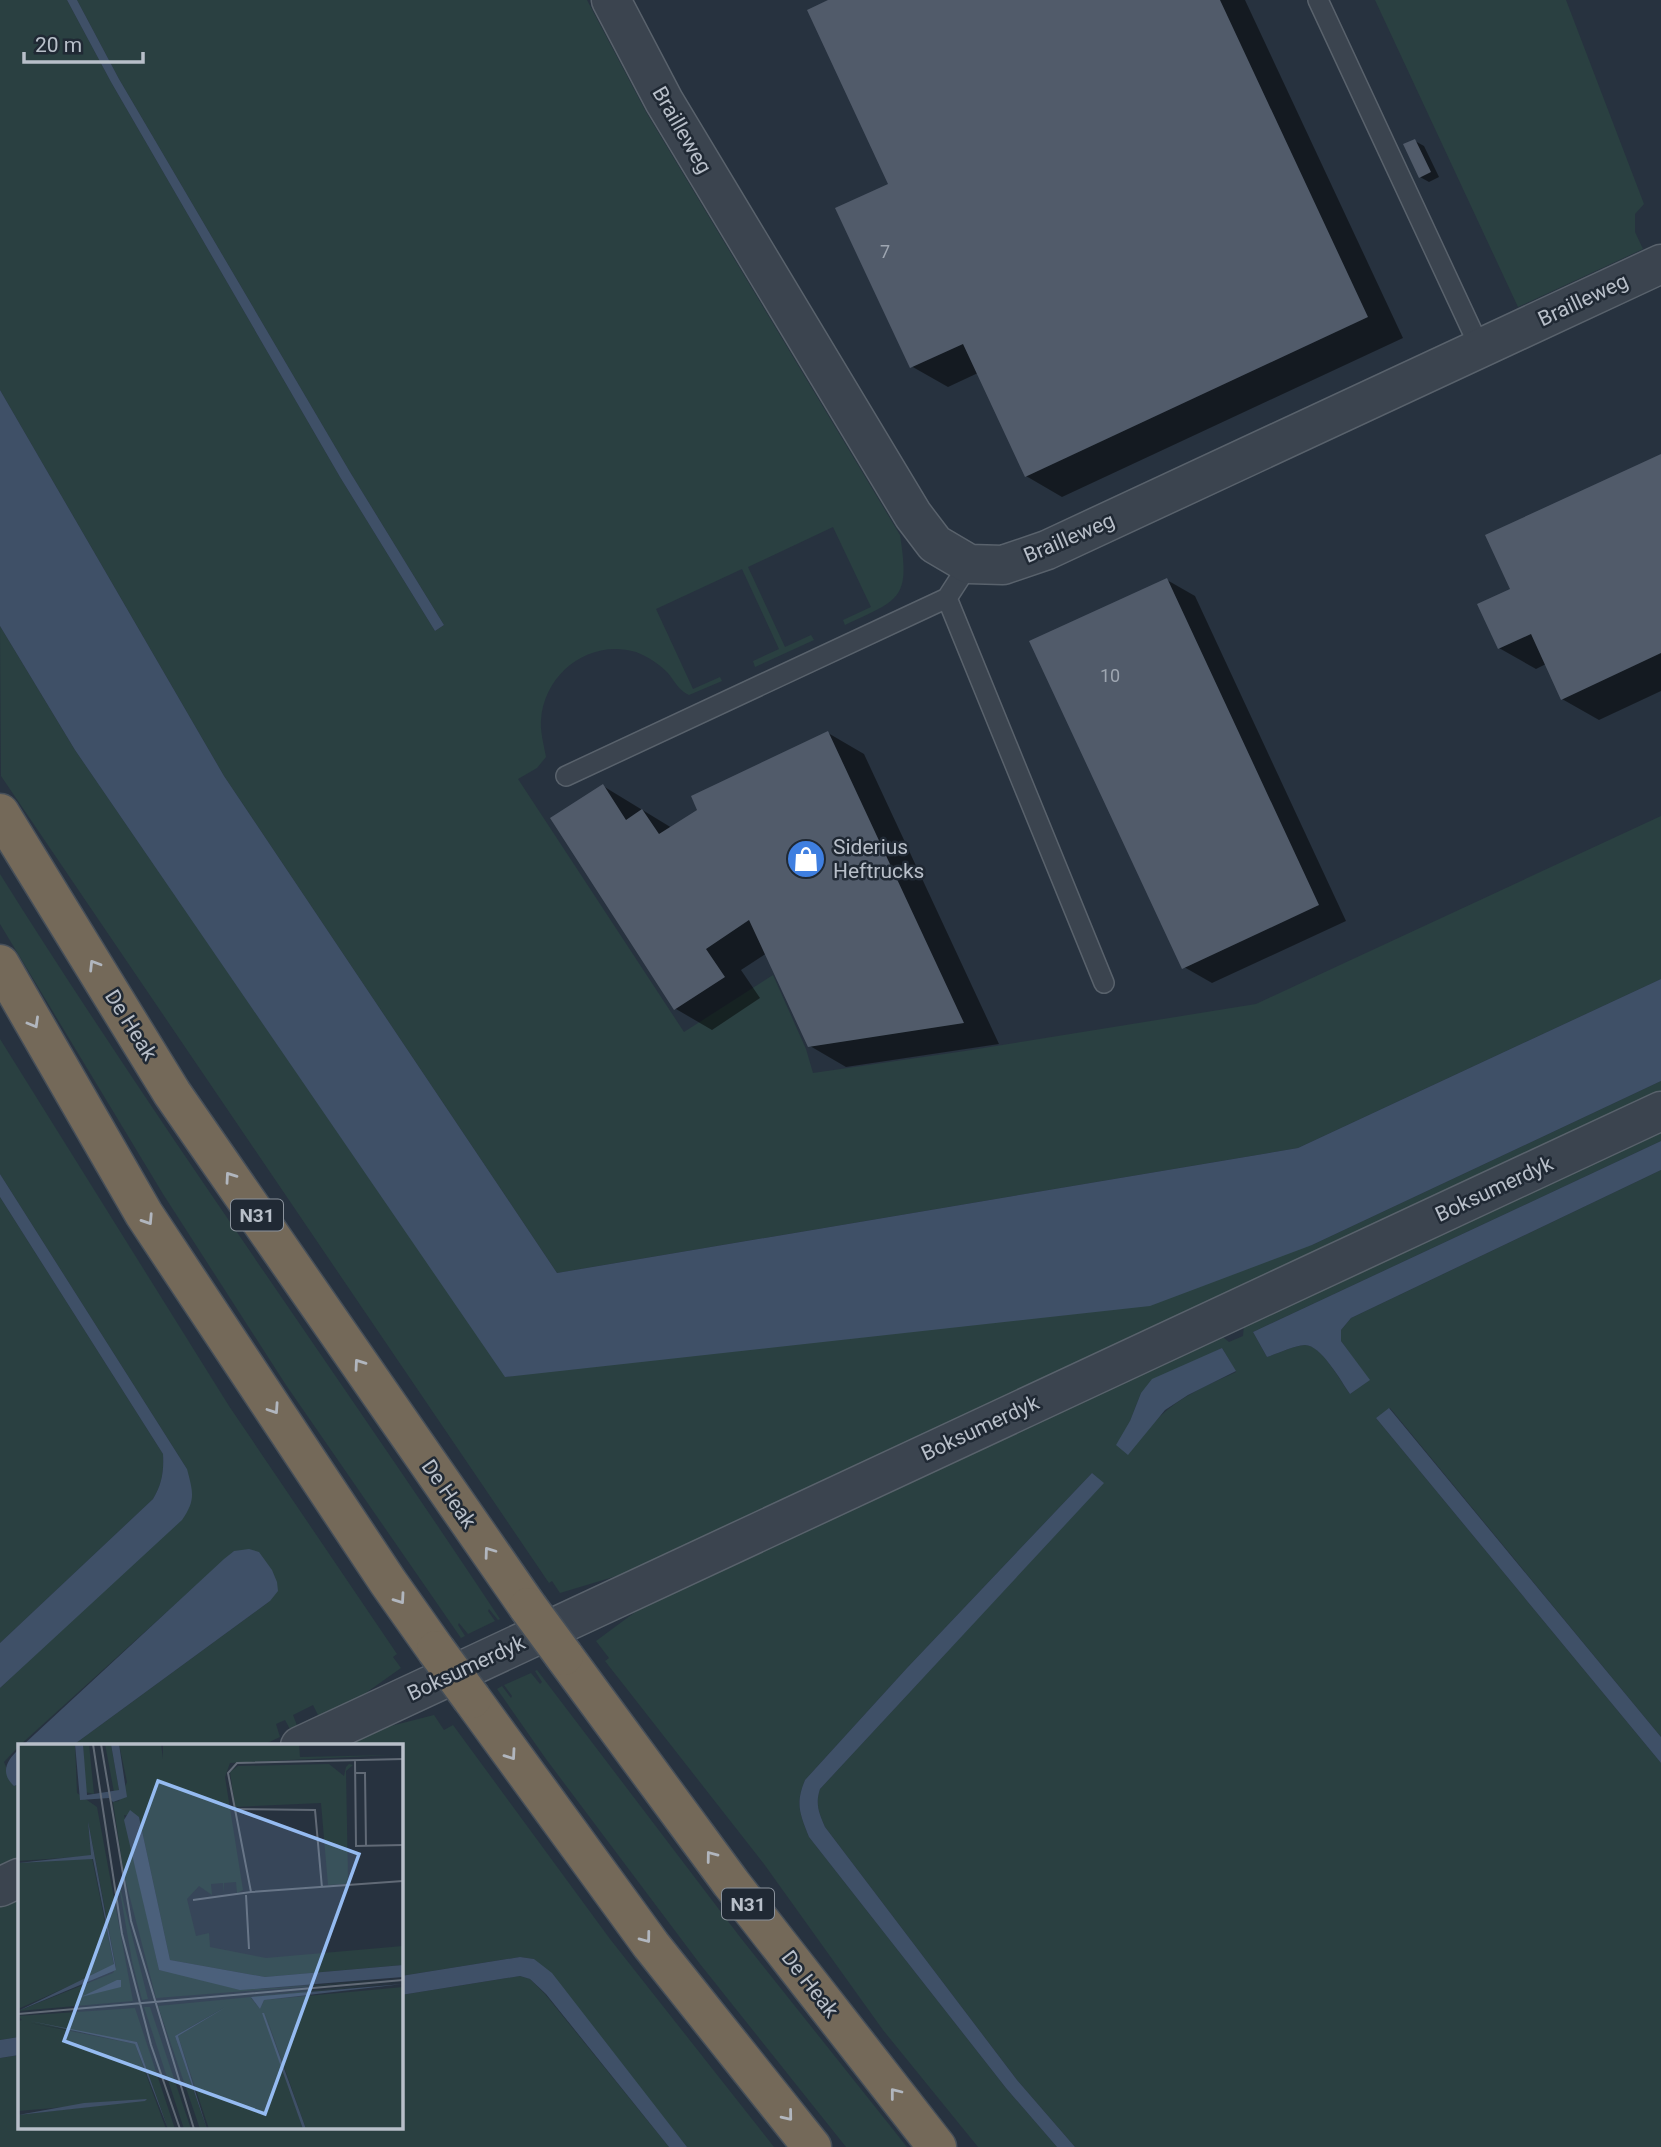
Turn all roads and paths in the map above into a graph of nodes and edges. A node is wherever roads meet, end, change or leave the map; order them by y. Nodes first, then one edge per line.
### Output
1 (1318, 0) edge
2 (617, 2) edge
3 (1661, 264) edge
4 (1480, 348) junction
5 (969, 564) junction
6 (947, 598) junction
7 (566, 776) dead end
8 (0, 813) edge
9 (0, 964) edge
10 (1104, 983) dead end
11 (1661, 1111) edge
12 (304, 1744) edge
13 (18, 1878) edge
14 (0, 1887) edge
15 (812, 2147) edge
16 (937, 2147) edge

1 - 4 lane
2 - 5 street, Brailleweg
3 - 4 street, Brailleweg
4 - 5 street, Brailleweg
5 - 6 lane
6 - 7 lane
6 - 10 lane
16 -> 8 highway, De Heak / N31, bridge
9 -> 15 highway, bridge
11 - 12 street, Boksumerdyk
13 - 14 street

